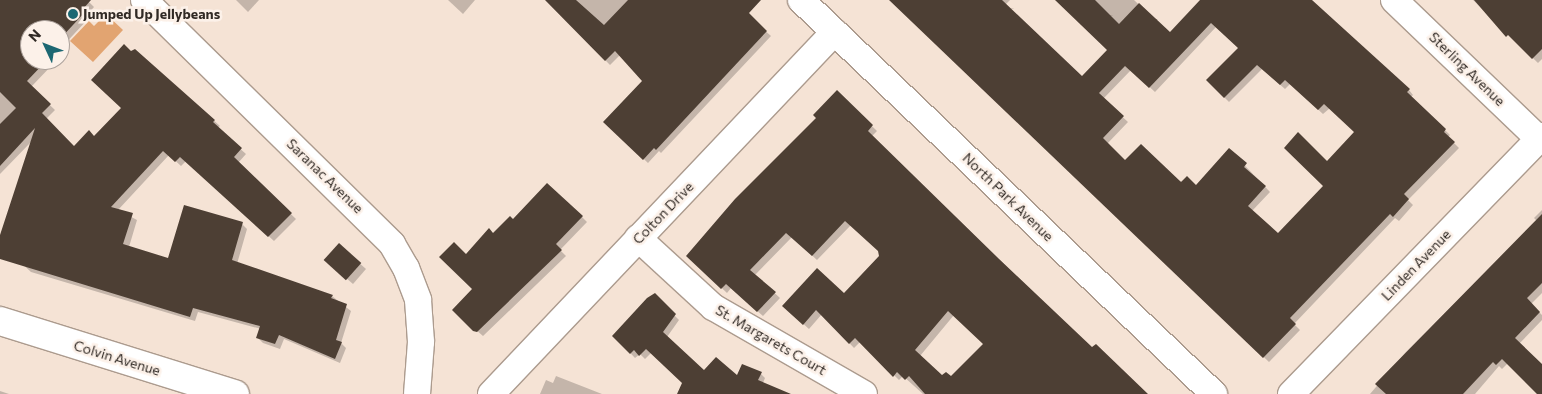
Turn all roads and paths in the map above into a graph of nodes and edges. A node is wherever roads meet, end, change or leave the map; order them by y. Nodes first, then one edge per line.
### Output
1 (144, 0) edge
2 (801, 0) edge
3 (1394, 0) edge
4 (835, 32) junction
5 (1541, 137) edge
6 (638, 238) junction
7 (0, 321) edge
8 (235, 394) edge
9 (417, 394) edge
10 (491, 394) edge
11 (864, 394) edge
12 (1214, 394) edge
13 (1291, 394) edge

1 - 9 street, Saranac Avenue
2 - 4 street, North Park Avenue
3 - 5 street, Sterling Avenue
4 - 6 street, Colton Drive
4 - 12 street, North Park Avenue
5 - 13 street, Linden Avenue
6 - 10 street, Colton Drive
6 - 11 street, St. Margarets Court
7 - 8 street, Colvin Avenue

